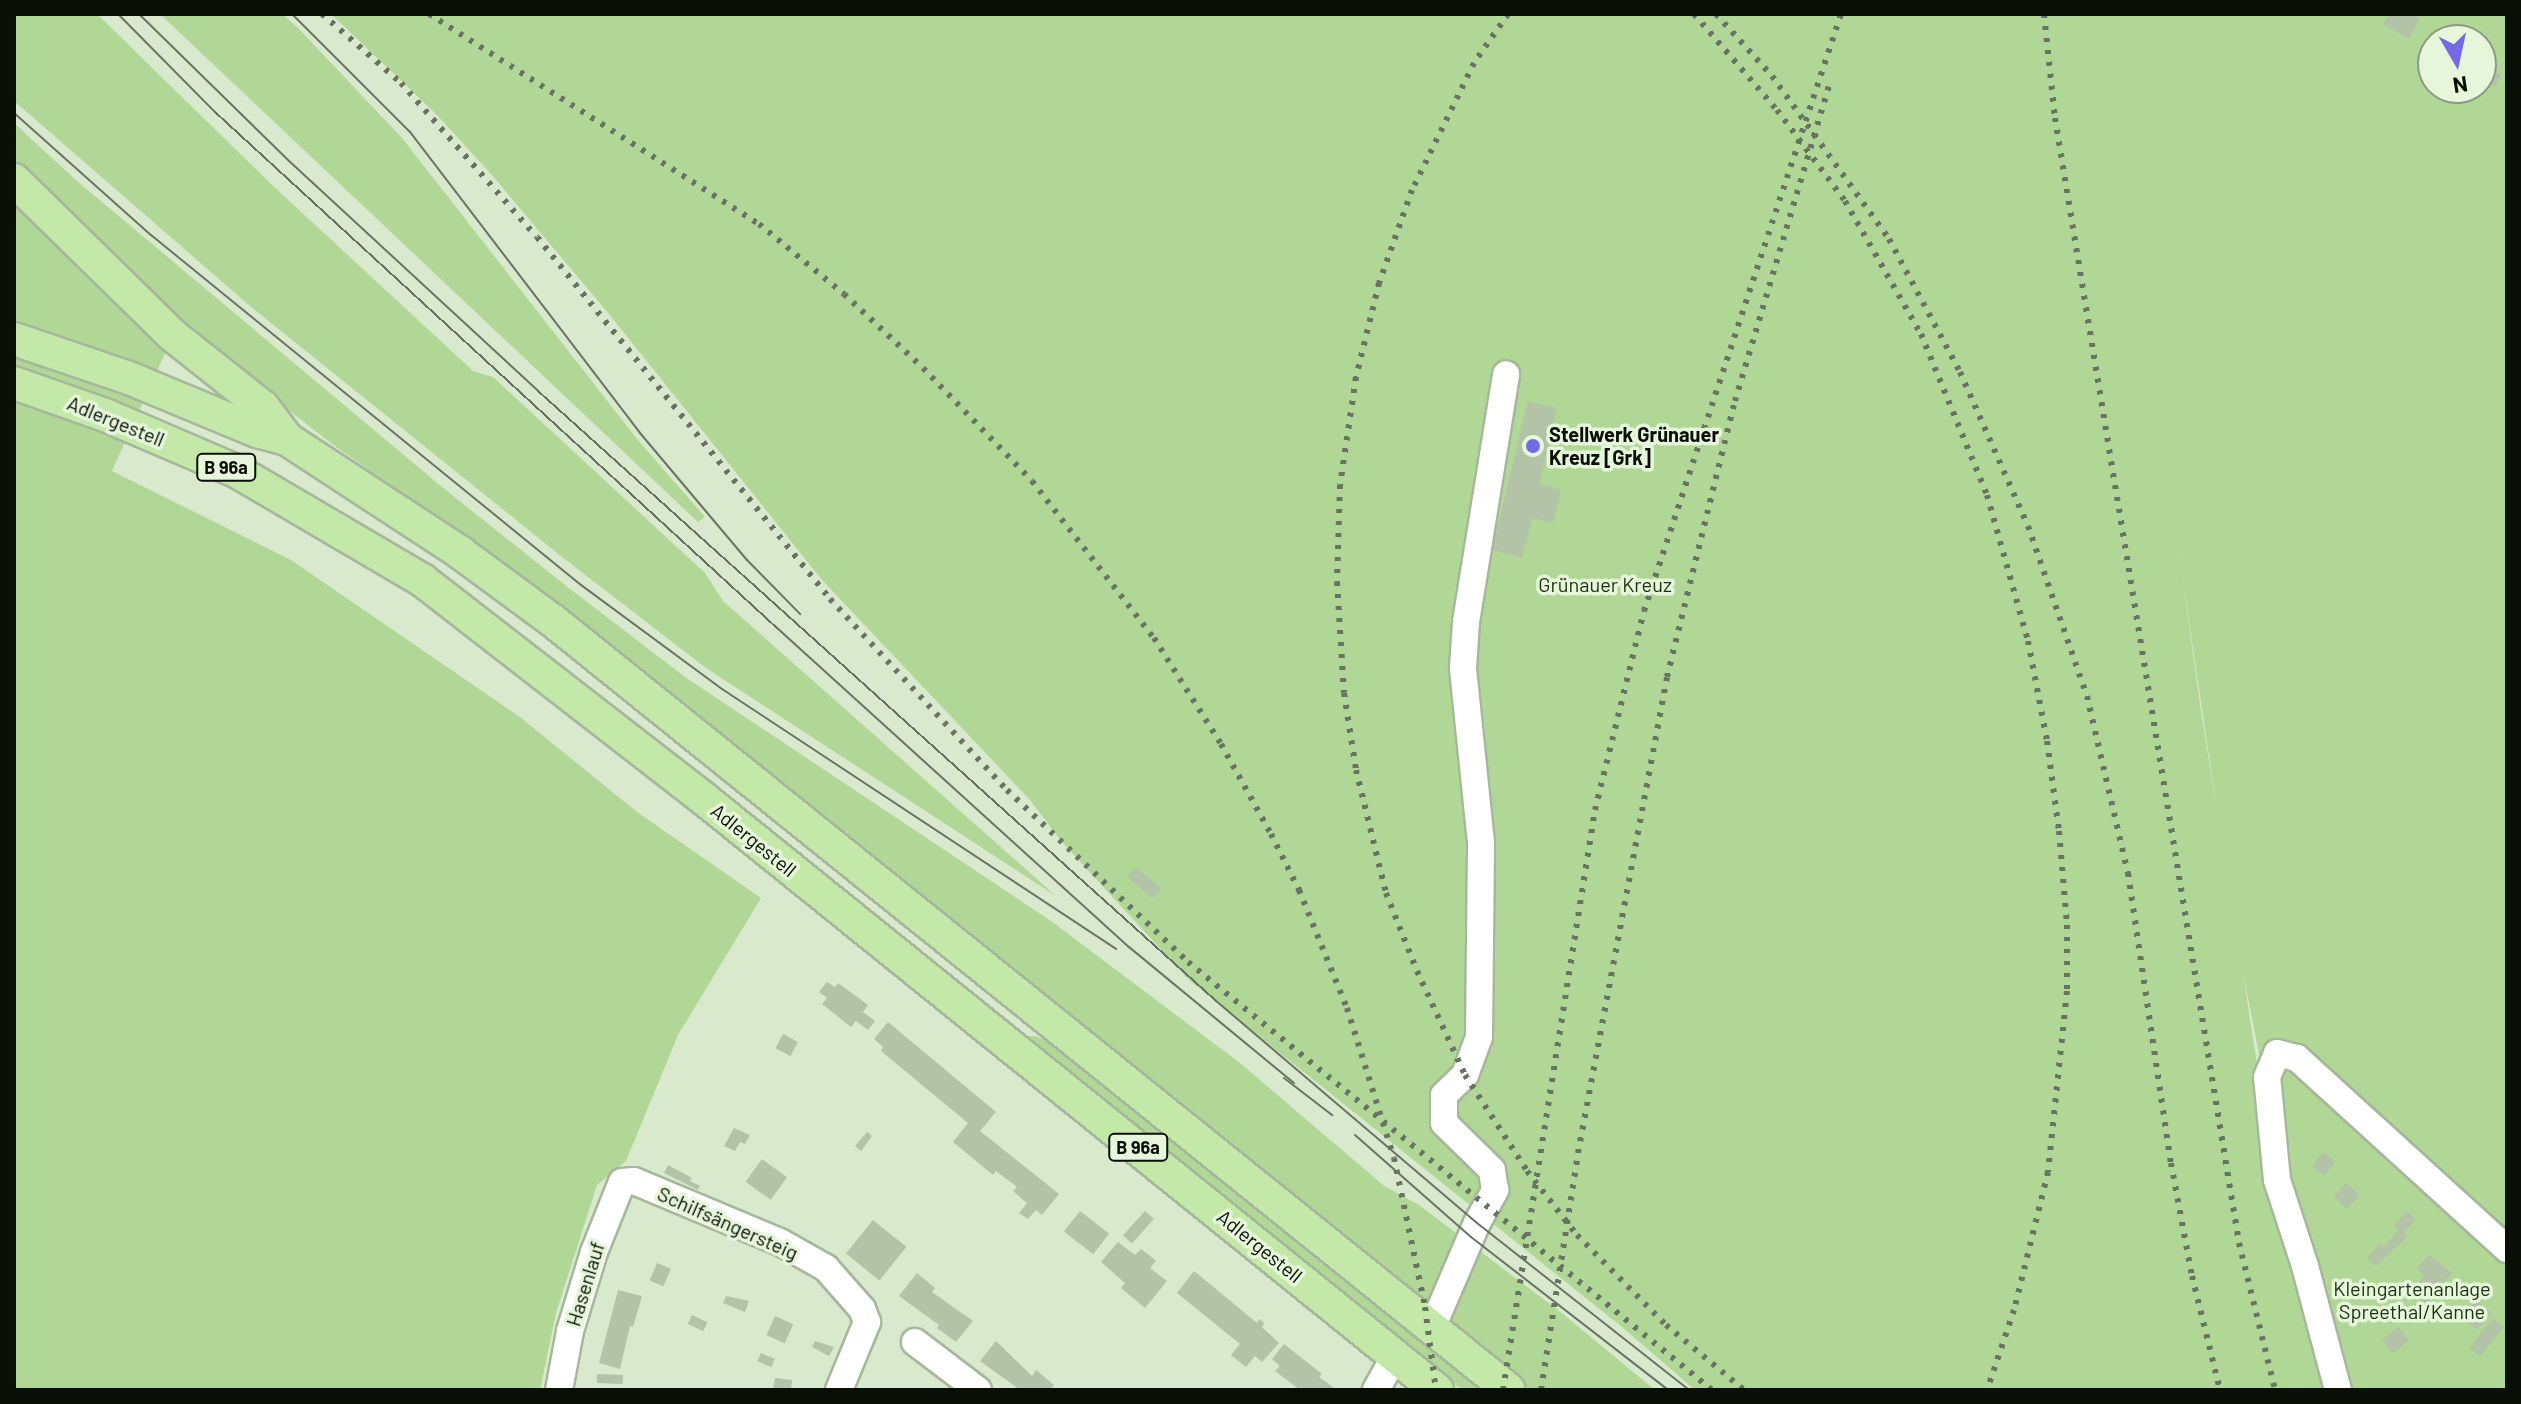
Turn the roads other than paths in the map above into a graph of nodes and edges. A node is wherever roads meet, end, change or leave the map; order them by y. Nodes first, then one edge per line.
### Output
1 (14, 180) edge
2 (14, 339) edge
3 (1506, 374) dead end
4 (14, 383) edge
5 (287, 439) junction
6 (906, 907) junction
7 (879, 940) junction
8 (622, 1182) joint
9 (2507, 1249) edge
10 (1432, 1328) junction
11 (915, 1342) dead end
12 (1395, 1356) junction
13 (559, 1390) edge
14 (839, 1390) edge
15 (978, 1390) edge
16 (1376, 1390) edge
17 (1437, 1390) edge
18 (1509, 1390) edge
19 (2338, 1390) edge

1 - 5 main road
2 - 5 main road, B 96a
3 - 10 street
4 - 7 main road, Adlergestell / B 96a
5 - 6 main road, B 96a
6 - 7 main road
6 - 10 main road, B 96a
7 - 12 main road, Adlergestell / B 96a
8 - 13 street, Hasenlauf
8 - 14 street, Schilfsängersteig
9 - 19 street
10 - 18 main road, B 96a
11 - 15 street
12 - 16 street
12 - 17 main road, Adlergestell / B 96a

